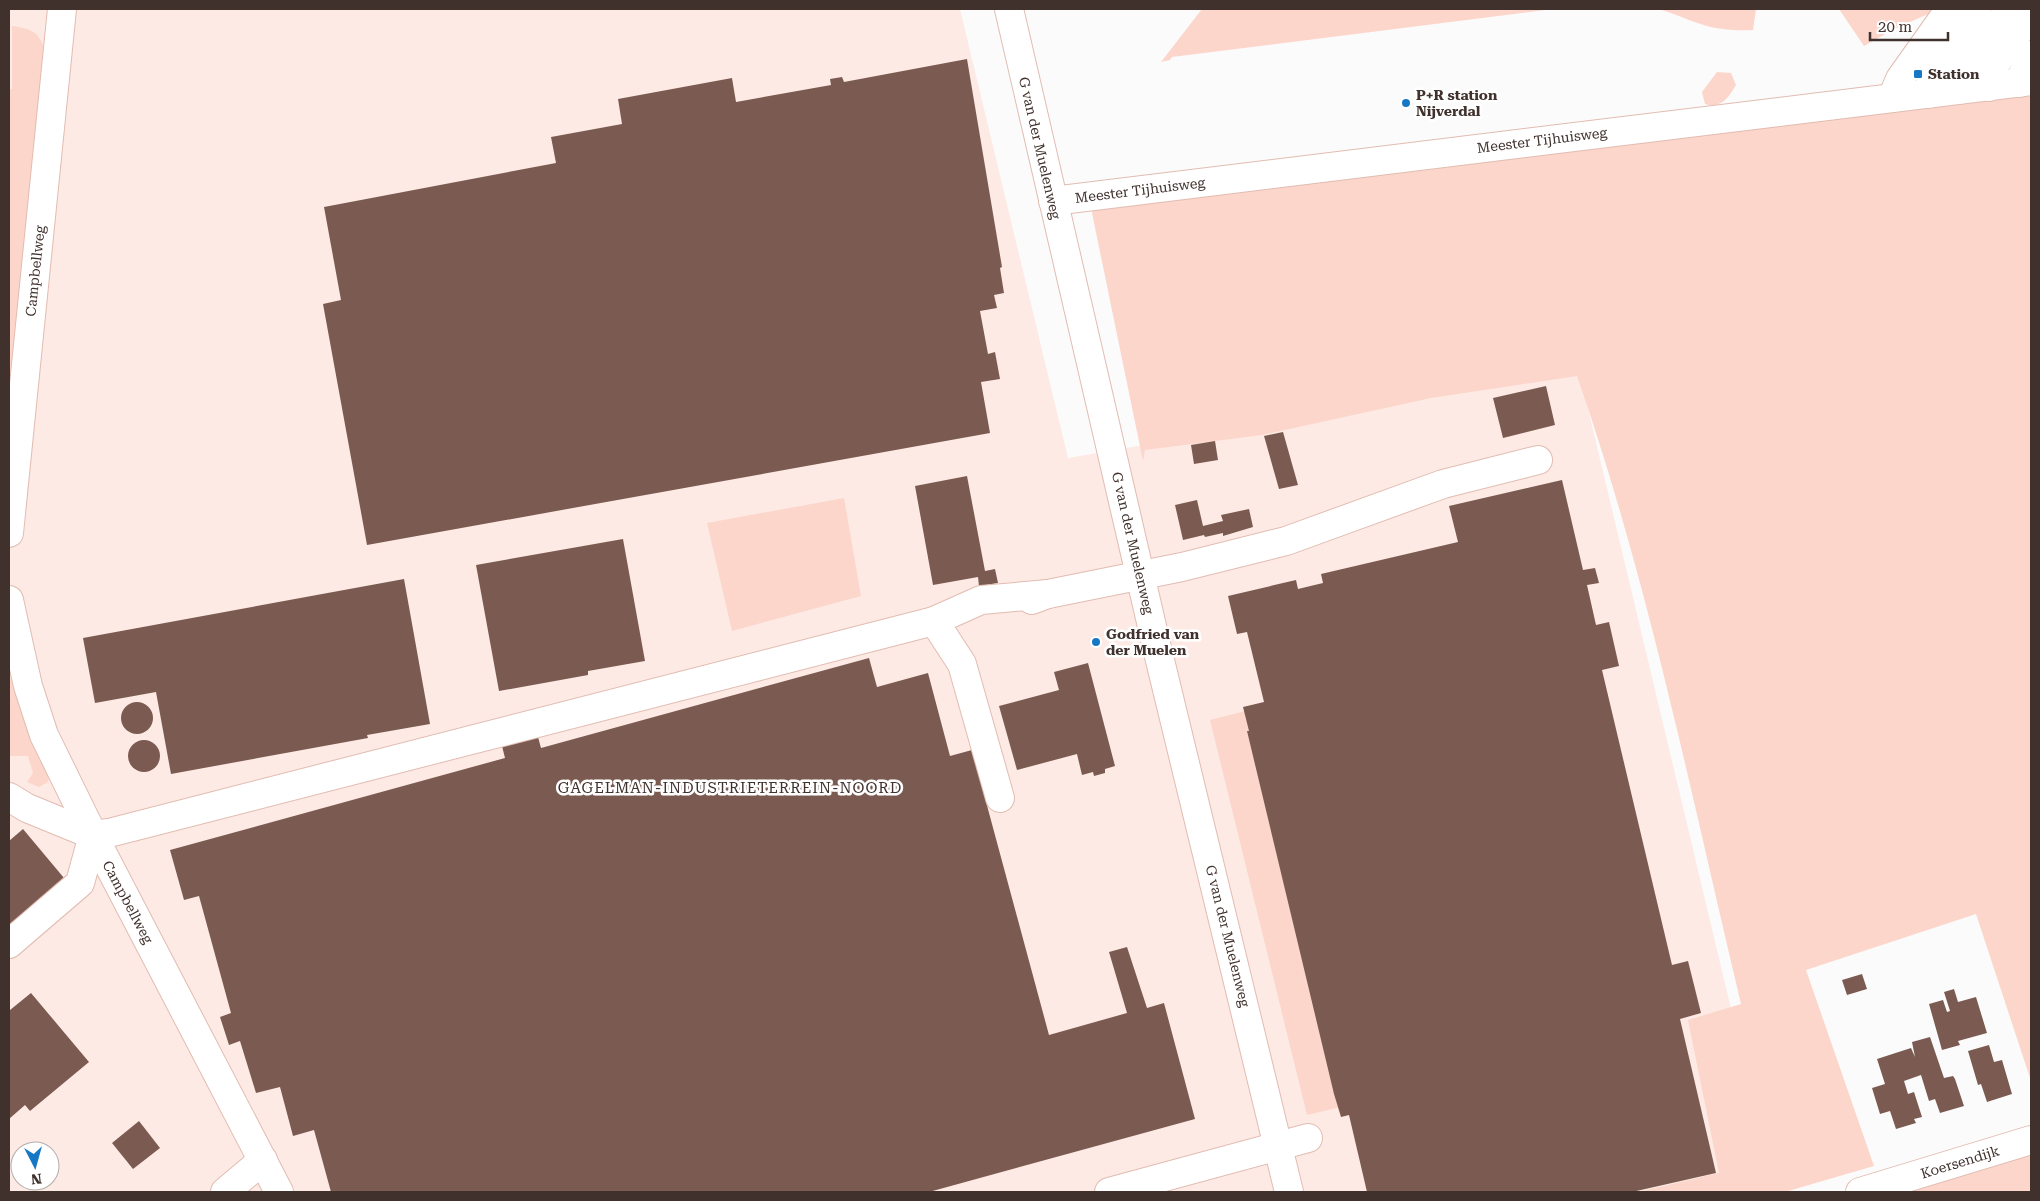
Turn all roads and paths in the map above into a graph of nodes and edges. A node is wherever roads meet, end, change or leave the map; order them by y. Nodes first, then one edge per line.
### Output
1 (62, 9) edge
2 (1009, 9) edge
3 (1968, 9) edge
4 (1977, 9) edge
5 (2010, 9) edge
6 (2031, 14) edge
7 (2031, 55) edge
8 (2025, 82) edge
9 (1989, 87) junction
10 (1958, 90) junction
11 (1928, 94) junction
12 (1892, 98) junction
13 (1052, 201) junction
14 (1538, 460) dead end
15 (9, 533) edge
16 (1141, 575) junction
17 (9, 600) edge
18 (934, 621) junction
19 (9, 797) edge
20 (1000, 798) dead end
21 (93, 835) junction
22 (9, 944) edge
23 (1308, 1138) dead end
24 (2031, 1140) edge
25 (1278, 1146) junction
26 (263, 1160) junction
27 (225, 1192) edge
28 (280, 1192) edge
29 (1109, 1192) edge
30 (1289, 1192) edge
31 (1860, 1192) edge

1 - 15 street, Campbellweg
2 - 13 street, G van der Muelenweg
3 - 12 street
4 - 11 street
5 - 10 street
6 - 9 street
7 - 8 street
8 - 9 street, Meester Tijhuisweg
9 - 10 street, Meester Tijhuisweg
10 - 11 street, Meester Tijhuisweg
11 - 12 street, Meester Tijhuisweg
12 - 13 street, Meester Tijhuisweg
13 - 16 street, G van der Muelenweg
14 - 16 street
16 - 18 street
16 - 25 street, G van der Muelenweg
17 - 21 street, Campbellweg
18 - 20 street
18 - 21 street
19 - 21 street
21 - 22 street
21 - 26 street, Campbellweg
23 - 25 street
24 - 31 street, Koersendijk
25 - 29 street
25 - 30 street, G van der Muelenweg
26 - 27 street
26 - 28 street, Campbellweg

